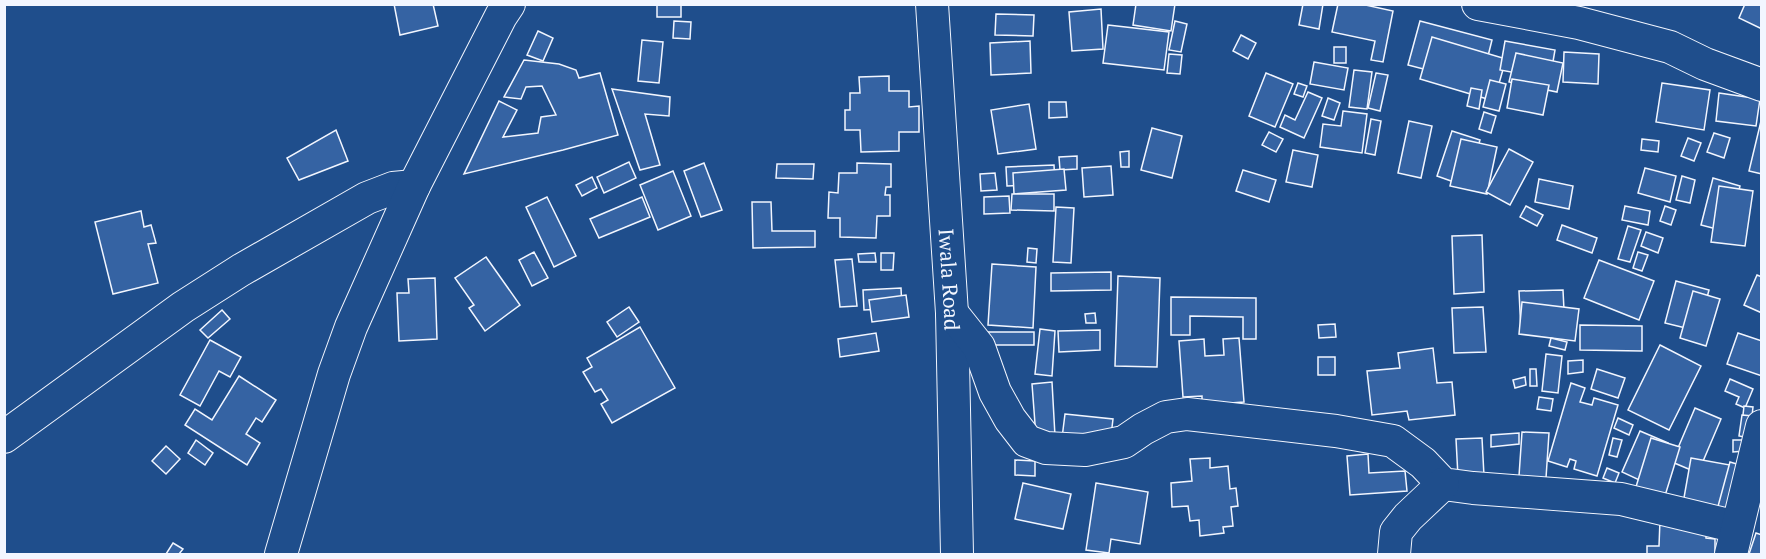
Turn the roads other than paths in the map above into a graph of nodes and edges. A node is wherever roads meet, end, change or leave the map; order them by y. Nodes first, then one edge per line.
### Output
1 (509, 4) edge
2 (932, 4) edge
3 (1478, 4) edge
4 (1577, 14) edge
5 (1761, 85) edge
6 (414, 186) junction
7 (952, 313) junction
8 (1761, 426) edge
9 (4, 437) edge
10 (1443, 484) junction
11 (1734, 541) edge
12 (281, 555) edge
13 (957, 555) edge
14 (1394, 555) edge

1 - 6 street
2 - 7 street, Iwala Road
3 - 4 street
4 - 5 street
6 - 9 street
6 - 12 street
7 - 10 street
7 - 13 street, Iwala Road
8 - 11 street
10 - 11 street
10 - 14 street

